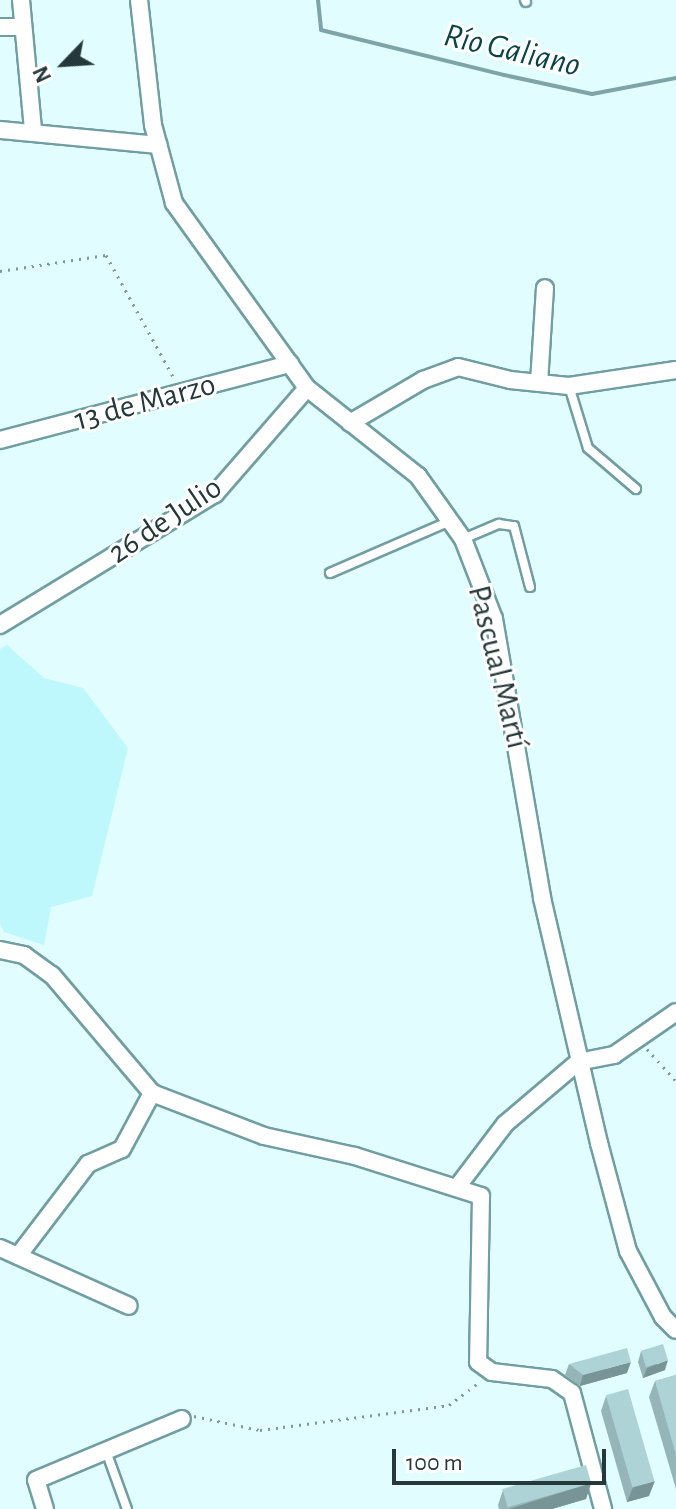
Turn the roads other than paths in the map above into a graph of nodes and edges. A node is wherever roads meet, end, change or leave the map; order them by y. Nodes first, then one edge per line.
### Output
1 (21, 0) edge
2 (139, 0) edge
3 (0, 27) edge
4 (23, 27) junction
5 (0, 130) edge
6 (33, 130) junction
7 (158, 145) junction
8 (545, 288) dead end
9 (290, 364) junction
10 (676, 370) edge
11 (539, 383) junction
12 (569, 386) junction
13 (307, 388) junction
14 (350, 423) junction
15 (0, 440) edge
16 (636, 489) dead end
17 (448, 522) junction
18 (463, 539) junction
19 (330, 573) dead end
20 (530, 587) dead end
21 (0, 625) edge
22 (0, 950) edge
23 (676, 1012) edge
24 (578, 1062) junction
25 (152, 1093) junction
26 (458, 1186) junction
27 (0, 1248) edge
28 (18, 1256) junction
29 (129, 1306) dead end
30 (676, 1330) edge
31 (182, 1419) road end
32 (106, 1451) junction
33 (45, 1509) edge
34 (127, 1509) edge
35 (603, 1509) edge

1 - 4 street
2 - 7 street, Pascual Martí
3 - 4 street
4 - 6 street
5 - 6 street
6 - 7 street
7 - 9 street, Pascual Martí
8 - 11 street
9 - 13 street, Pascual Martí
9 - 15 street, 13 de Marzo
10 - 12 street
11 - 12 street
11 - 14 street
12 - 16 lane
13 - 14 street, Pascual Martí
13 - 21 street, 26 de Julio
14 - 17 street, Pascual Martí
17 - 18 street, Pascual Martí
17 - 19 lane
18 - 20 lane
18 - 24 street, Pascual Martí
22 - 25 street
23 - 24 street
24 - 26 street
24 - 30 street, Pascual Martí
25 - 26 street
25 - 28 street
26 - 35 street
27 - 28 street
28 - 29 street
31 - 32 street
32 - 33 street
32 - 34 lane

